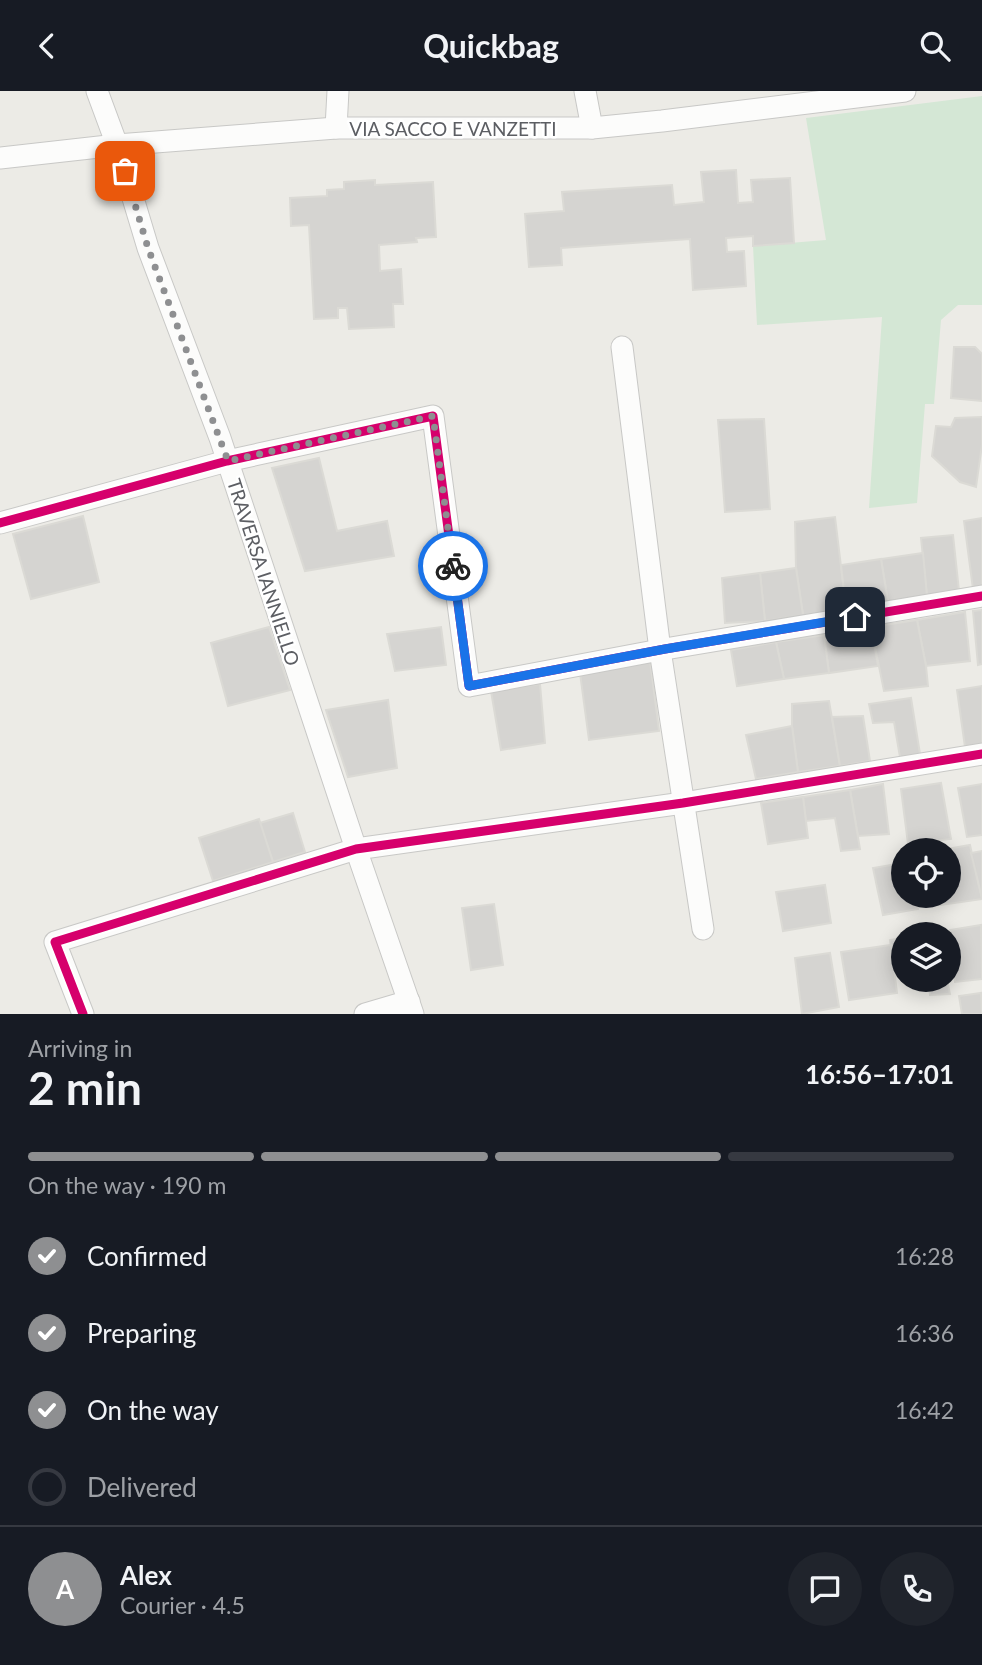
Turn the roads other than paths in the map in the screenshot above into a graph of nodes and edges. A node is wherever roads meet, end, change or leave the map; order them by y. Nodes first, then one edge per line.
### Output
1 (97, 91) edge
2 (338, 91) edge
3 (585, 91) edge
4 (905, 91) edge
5 (849, 94) edge
6 (336, 128) junction
7 (592, 128) junction
8 (117, 145) junction
9 (0, 158) edge
10 (622, 347) dead end
11 (228, 461) junction
12 (0, 523) edge
13 (982, 596) edge
14 (660, 650) junction
15 (982, 754) edge
16 (683, 803) junction
17 (356, 849) junction
18 (703, 929) dead end
19 (411, 1007) edge
20 (83, 1014) edge
21 (365, 1014) edge

1 - 8 street, TRAVERSA IANNIELLO
2 - 6 street
3 - 7 street
4 - 5 street, VIA SACCO E VANZETTI
5 - 7 street, VIA SACCO E VANZETTI
6 - 7 street, VIA SACCO E VANZETTI
6 - 8 street, VIA SACCO E VANZETTI
8 - 9 street, VIA SACCO E VANZETTI
8 - 11 street, TRAVERSA IANNIELLO
10 - 14 street
11 - 12 street
11 - 14 street
11 - 17 street, TRAVERSA IANNIELLO
13 - 14 street
14 - 16 street
15 - 16 street
16 - 17 street
16 - 18 street
17 - 19 street, TRAVERSA IANNIELLO
17 - 20 street
19 - 21 street

